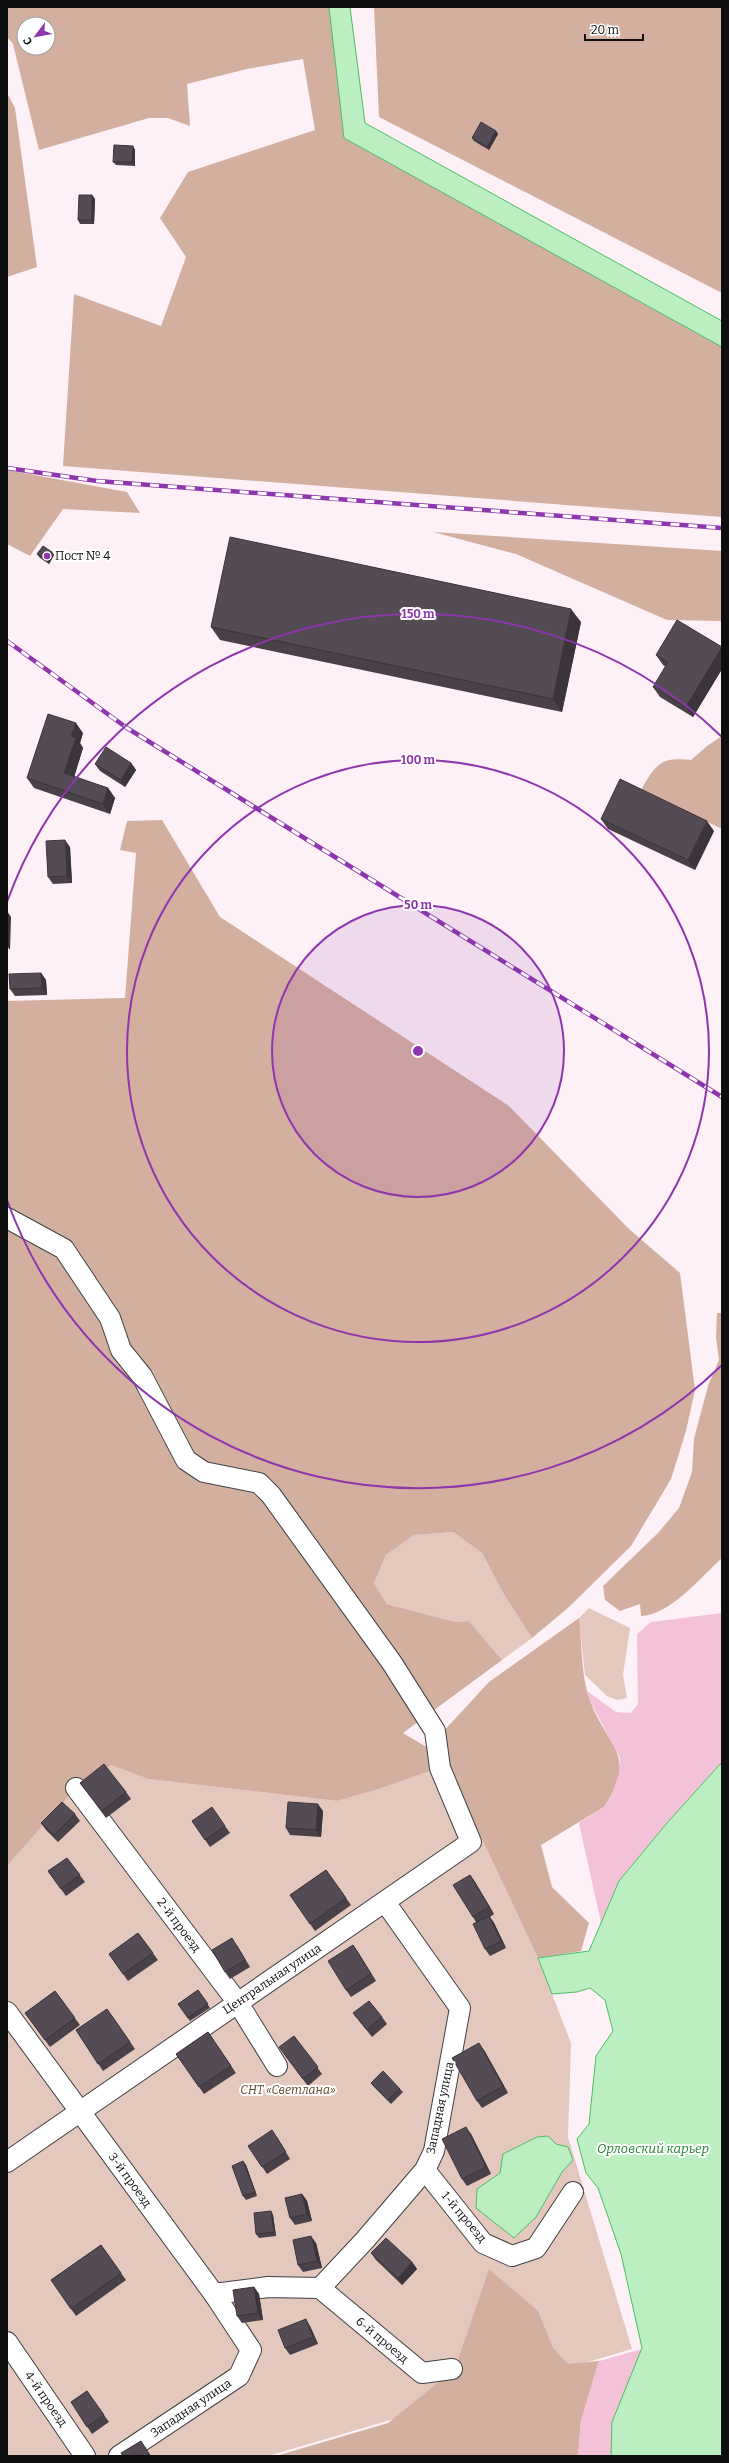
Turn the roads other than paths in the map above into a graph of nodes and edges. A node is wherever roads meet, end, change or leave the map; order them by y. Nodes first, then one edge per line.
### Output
1 (7, 1218) edge
2 (76, 1788) dead end
3 (385, 1902) junction
4 (238, 2003) junction
5 (7, 2012) edge
6 (277, 2066) dead end
7 (79, 2110) junction
8 (7, 2162) edge
9 (425, 2170) junction
10 (573, 2192) dead end
11 (320, 2288) junction
12 (214, 2294) junction
13 (7, 2342) edge
14 (251, 2350) joint
15 (452, 2369) dead end
16 (85, 2456) edge
17 (119, 2456) edge

1 - 3 street, Центральная улица
2 - 4 street, 2-й проезд
3 - 4 street, Центральная улица
3 - 9 street, Западная улица
4 - 6 street, 2-й проезд
4 - 7 street, Центральная улица
5 - 7 street, 3-й проезд
7 - 8 street, Центральная улица
7 - 12 street, 3-й проезд
9 - 10 street, 1-й проезд
9 - 11 street, Западная улица
11 - 12 street
11 - 15 street, 6-й проезд
12 - 14 street, 3-й проезд
13 - 16 street, 4-й проезд
14 - 17 street, Западная улица

